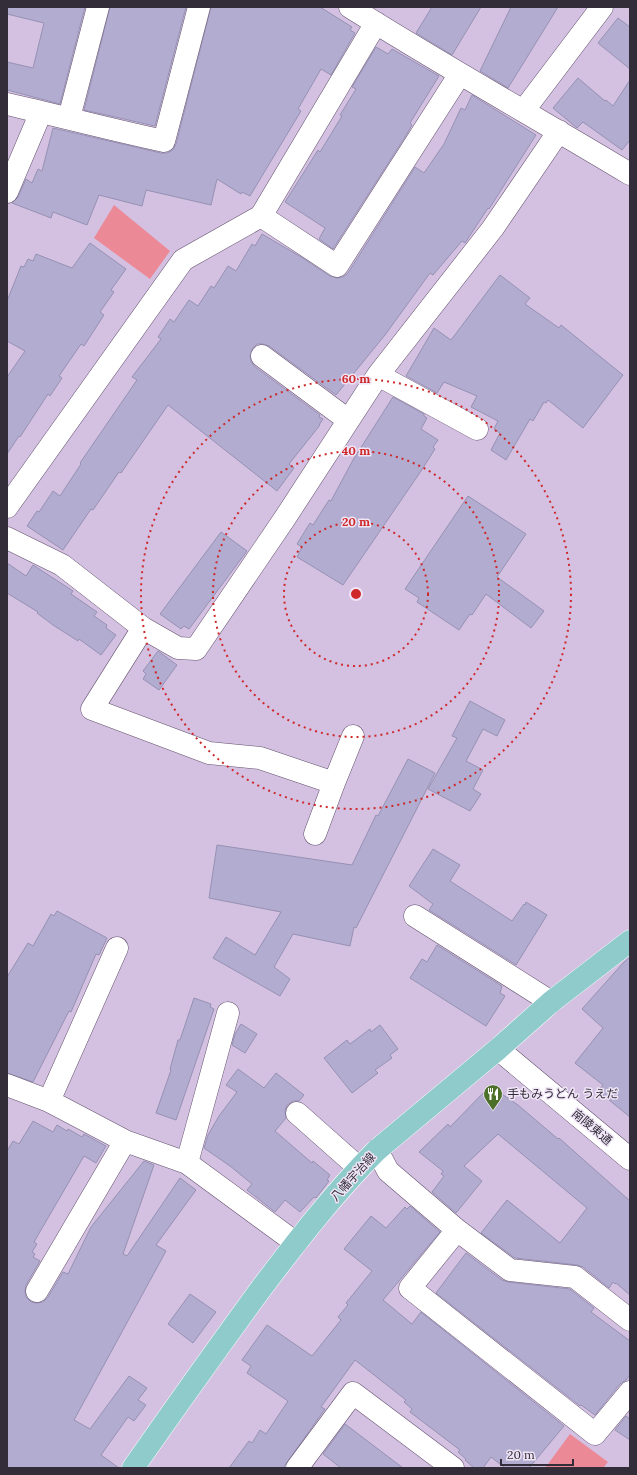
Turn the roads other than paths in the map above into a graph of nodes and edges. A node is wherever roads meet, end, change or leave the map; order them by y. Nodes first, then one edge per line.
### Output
1 (98, 7) edge
2 (199, 7) edge
3 (350, 7) edge
4 (602, 7) edge
5 (376, 23) junction
6 (460, 74) junction
7 (7, 104) edge
8 (524, 110) junction
9 (41, 112) junction
10 (69, 118) junction
11 (559, 131) junction
12 (630, 174) edge
13 (7, 192) edge
14 (261, 216) junction
15 (262, 356) dead end
16 (378, 375) junction
17 (348, 420) junction
18 (477, 429) dead end
19 (7, 507) edge
20 (7, 538) edge
21 (143, 628) junction
22 (353, 736) dead end
23 (334, 783) junction
24 (315, 834) dead end
25 (414, 916) dead end
26 (630, 941) edge
27 (118, 948) dead end
28 (551, 1002) junction
29 (228, 1013) dead end
30 (498, 1049) junction
31 (7, 1085) edge
32 (49, 1101) junction
33 (297, 1113) dead end
34 (125, 1141) junction
35 (377, 1150) junction
36 (630, 1159) edge
37 (187, 1162) junction
38 (359, 1168) junction
39 (457, 1230) junction
40 (296, 1242) junction
41 (37, 1291) dead end
42 (630, 1320) edge
43 (630, 1392) edge
44 (133, 1468) edge
45 (297, 1468) edge
46 (453, 1468) edge

1 - 10 street
2 - 10 street
3 - 5 street
4 - 8 street
5 - 6 street
5 - 14 street
6 - 8 street
6 - 14 street
7 - 9 street
8 - 11 street
9 - 10 street
9 - 13 street
11 - 12 street
11 - 16 street
14 - 19 street
15 - 17 street
16 - 17 street
16 - 18 street
17 - 21 street
20 - 21 street
21 - 23 street
22 - 23 street
23 - 24 street
25 - 28 street
26 - 28 main road, 八幡宇治線
27 - 32 street
28 - 30 main road, 八幡宇治線
29 - 37 street
30 - 35 main road, 八幡宇治線
30 - 36 street, 南陵東通
31 - 32 street
32 - 34 street
33 - 38 street
34 - 37 street
34 - 41 street
35 - 38 main road, 八幡宇治線
35 - 39 street
37 - 40 street
38 - 40 main road, 八幡宇治線
39 - 42 street
39 - 43 street
40 - 44 main road, 八幡宇治線
45 - 46 street

